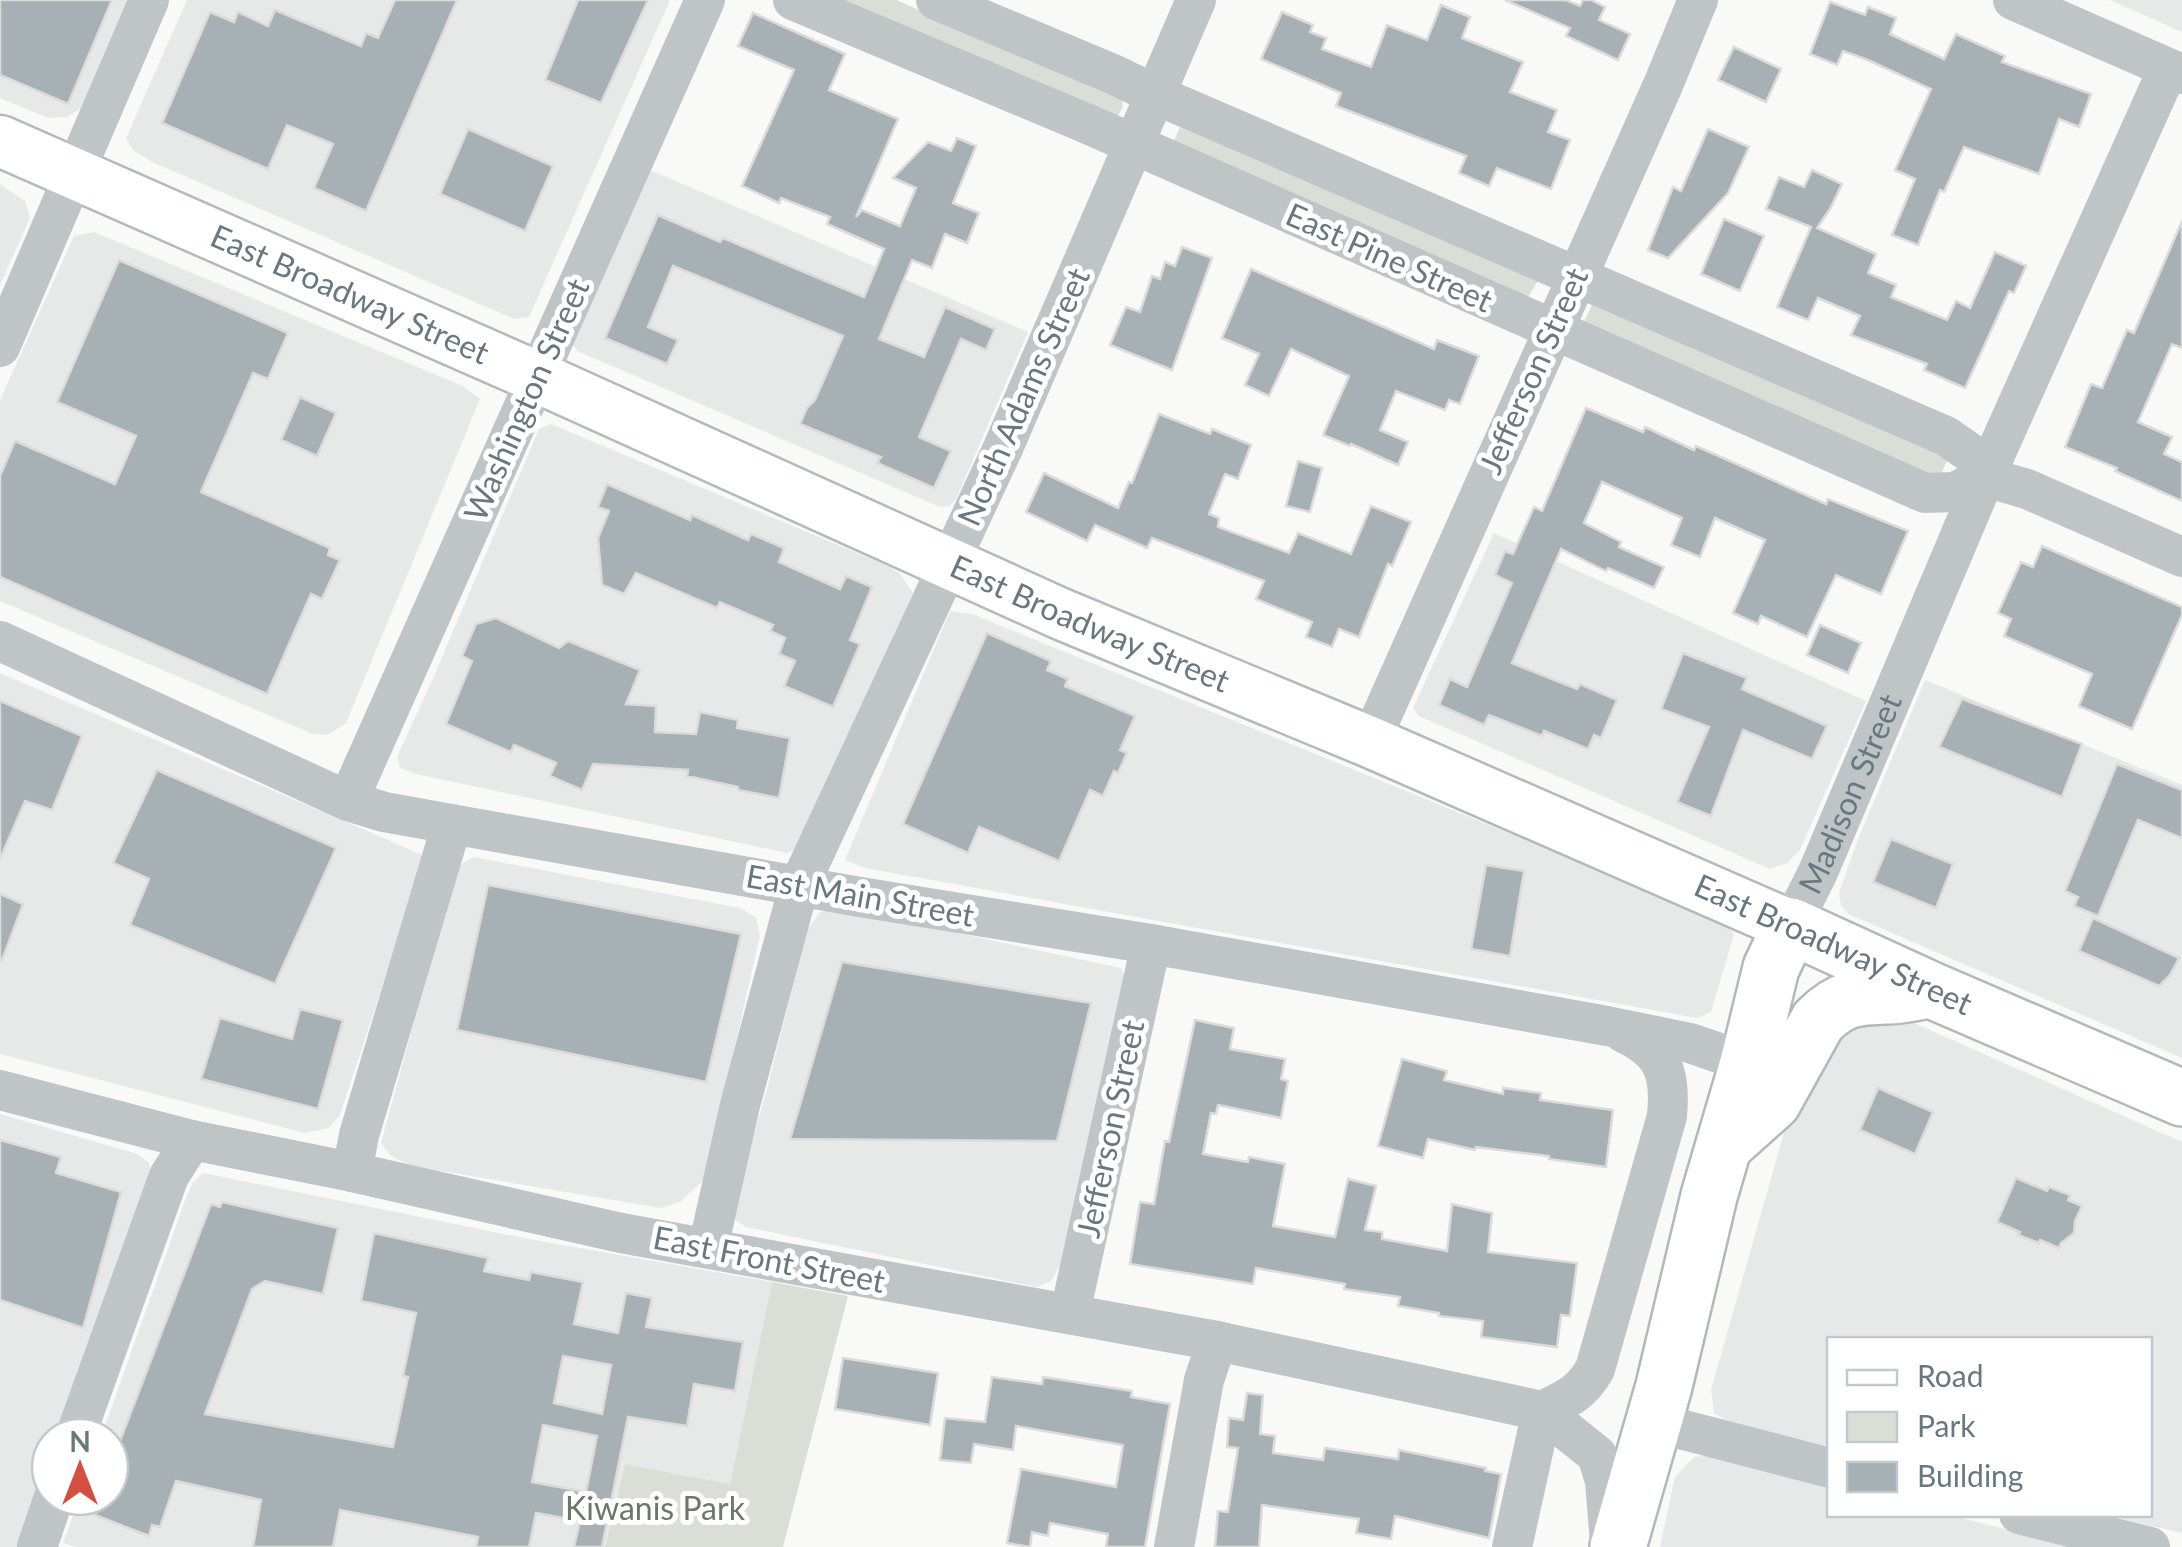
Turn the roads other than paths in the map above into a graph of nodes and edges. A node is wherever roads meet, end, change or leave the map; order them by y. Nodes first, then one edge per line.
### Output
1 (148, 0) edge
2 (705, 0) edge
3 (793, 0) edge
4 (936, 0) edge
5 (1196, 0) edge
6 (1698, 0) edge
7 (2013, 0) edge
8 (2175, 72) edge
9 (1156, 94) junction
10 (0, 141) edge
11 (1134, 146) junction
12 (76, 174) junction
13 (1576, 276) junction
14 (1554, 331) junction
15 (0, 346) edge
16 (537, 376) junction
17 (1986, 477) junction
18 (2182, 557) edge
19 (950, 565) junction
20 (0, 641) edge
21 (1370, 742) junction
22 (348, 800) junction
23 (452, 824) junction
24 (799, 886) junction
25 (1791, 926) junction
26 (1151, 944) junction
27 (1931, 990) junction
28 (1607, 1026) junction
29 (1748, 1063) junction
30 (0, 1090) edge
31 (2182, 1098) edge
32 (192, 1140) junction
33 (1722, 1149) junction
34 (352, 1172) junction
35 (708, 1248) junction
36 (1070, 1314) junction
37 (1217, 1341) junction
38 (1542, 1411) junction
39 (82, 1417) edge
40 (1653, 1422) junction
41 (1827, 1467) edge
42 (47, 1517) edge
43 (2031, 1517) edge
44 (37, 1547) edge
45 (1174, 1547) edge
46 (1512, 1547) edge
47 (1614, 1547) edge
48 (2150, 1547) edge

1 - 12 street
2 - 16 street, Washington Street
3 - 11 street, East Pine Street
4 - 9 street, East Pine Street
5 - 9 street, North Adams Street
6 - 13 street, Jefferson Street
7 - 8 street
8 - 17 street, Madison Street
9 - 11 street, North Adams Street
9 - 13 street, East Pine Street
10 - 12 main road, East Broadway Street
11 - 14 street, East Pine Street
11 - 19 street, North Adams Street
12 - 15 street
12 - 16 main road, East Broadway Street
13 - 14 street, Jefferson Street
13 - 17 street, East Pine Street
14 - 17 street, East Pine Street
14 - 21 street, Jefferson Street
16 - 19 main road, East Broadway Street
16 - 22 street, Washington Street
17 - 18 street, East Pine Street
17 - 25 street, Madison Street
19 - 21 main road, East Broadway Street
19 - 24 street, North Adams Street
20 - 22 street, East Main Street
21 - 25 main road, East Broadway Street
22 - 23 street, East Main Street
23 - 24 street, East Main Street
23 - 34 street
24 - 26 street, East Main Street
24 - 35 street, North Adams Street
25 - 27 highway, East Broadway Street
25 - 29 highway, Madison Street
26 - 28 street, East Main Street
26 - 36 street, Jefferson Street
27 - 31 highway, East Broadway Street
27 - 33 highway
28 - 29 street, East Main Street
28 - 38 street
29 - 33 highway, Madison Street
30 - 32 street, East Front Street
32 - 34 street, East Front Street
32 - 39 street
33 - 40 highway, Madison Street
34 - 35 street, East Front Street
35 - 36 street, East Front Street
36 - 37 street, East Front Street
37 - 38 street, East Front Street
37 - 45 street
38 - 46 street
38 - 47 street
40 - 41 street
40 - 47 highway, Madison Street
42 - 44 street
43 - 48 street

